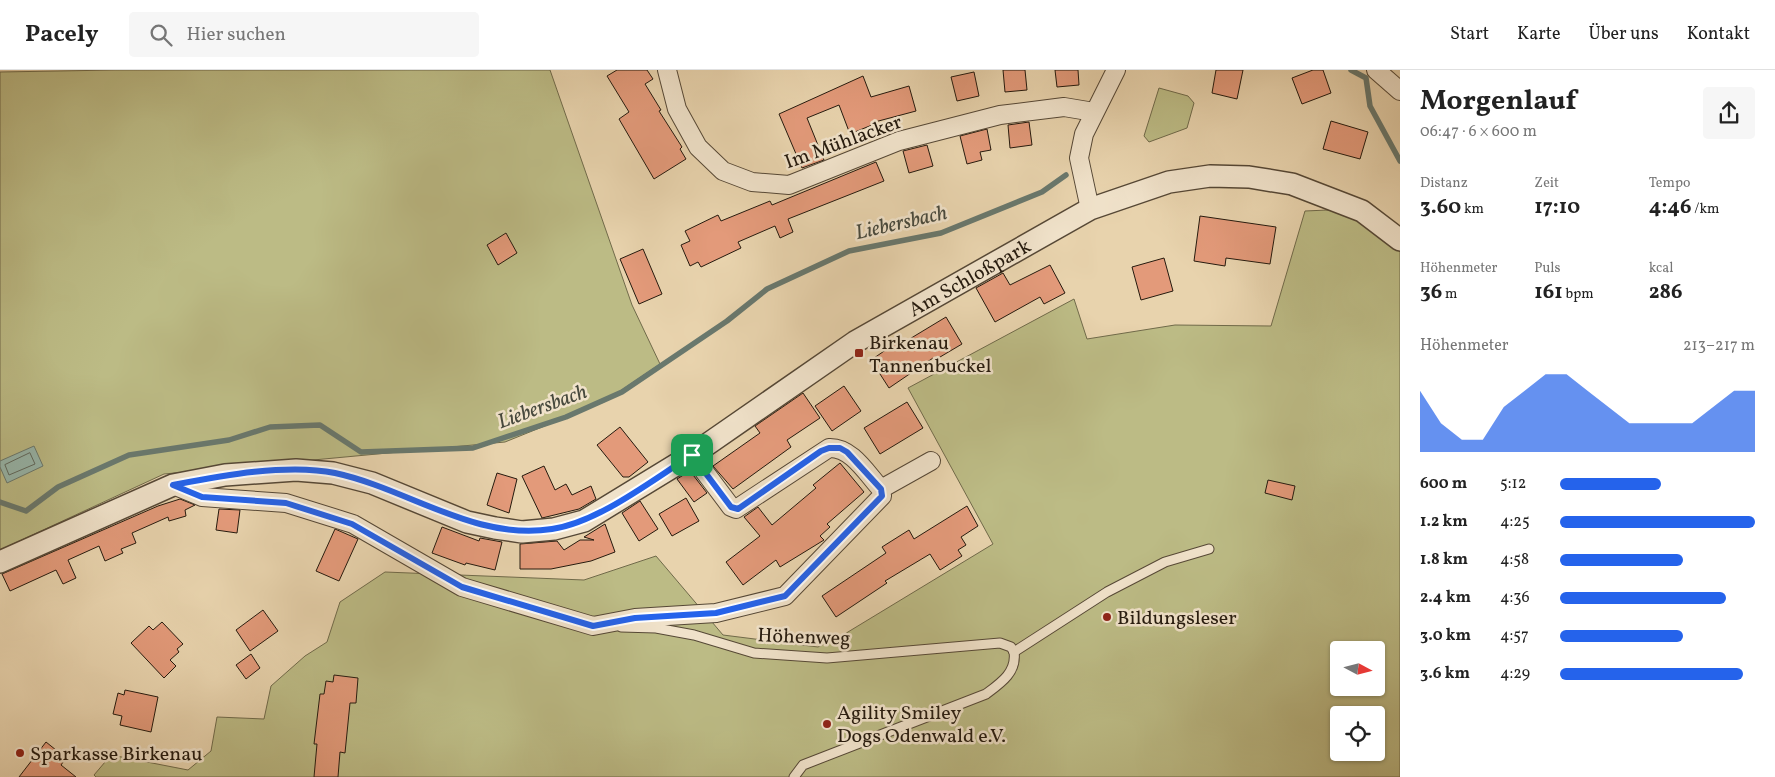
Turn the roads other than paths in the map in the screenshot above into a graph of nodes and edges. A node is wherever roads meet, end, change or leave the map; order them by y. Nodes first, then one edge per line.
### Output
1 (667, 70) edge
2 (1116, 70) edge
3 (1376, 70) edge
4 (1400, 91) edge
5 (1094, 112) junction
6 (1090, 209) junction
7 (1400, 240) edge
8 (692, 455) junction
9 (931, 461) dead end
10 (173, 485) junction
11 (881, 489) junction
12 (1209, 549) dead end
13 (0, 562) edge
14 (593, 626) junction
15 (1014, 652) junction
16 (794, 777) edge

1 - 5 street, Im Mühlacker
2 - 5 street
3 - 4 street
5 - 6 street
6 - 7 street, Am Schloßpark
6 - 8 street, Am Schloßpark
8 - 10 street, Am Schloßpark
8 - 11 street
9 - 11 street
10 - 13 street, Am Schloßpark
10 - 14 street
11 - 14 street
12 - 15 lane
14 - 15 lane, Höhenweg
15 - 16 lane

